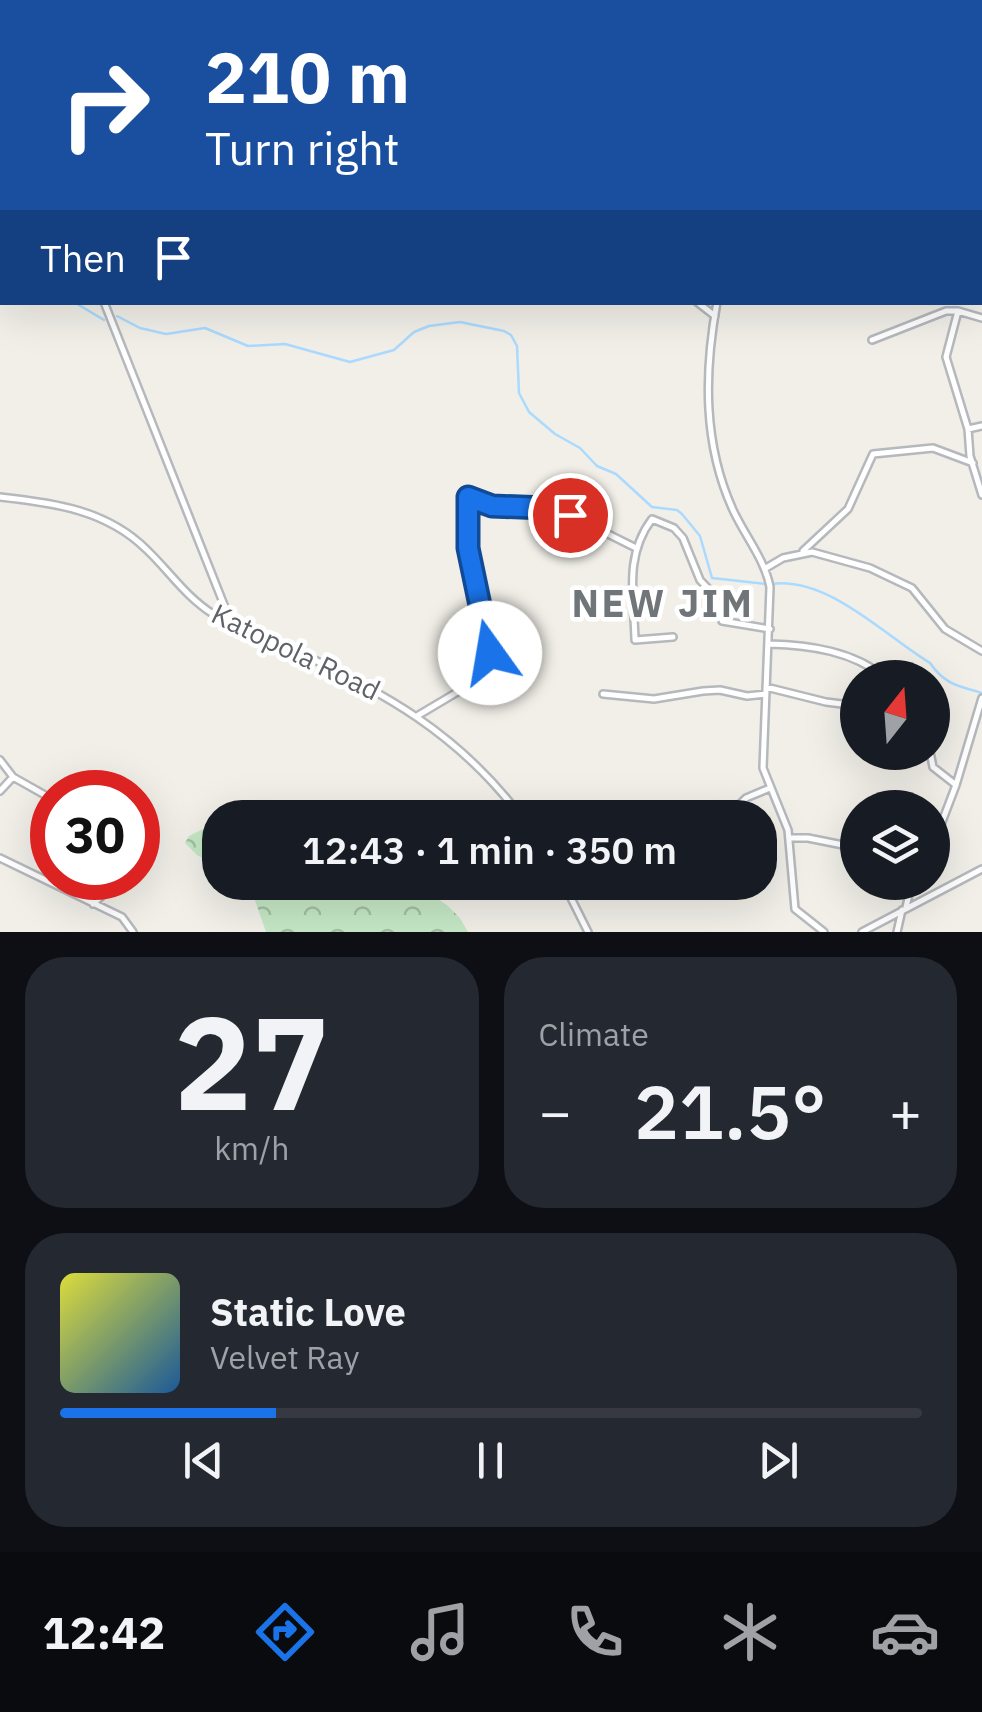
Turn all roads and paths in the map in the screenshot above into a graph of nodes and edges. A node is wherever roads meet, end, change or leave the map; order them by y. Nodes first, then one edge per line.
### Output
1 (105, 305) edge
2 (701, 305) edge
3 (716, 305) edge
4 (958, 311) junction
5 (714, 316) junction
6 (982, 318) edge
7 (872, 340) dead end
8 (982, 426) edge
9 (968, 428) junction
10 (973, 463) junction
11 (982, 495) edge
12 (0, 497) edge
13 (636, 548) junction
14 (801, 553) junction
15 (766, 568) junction
16 (231, 622) junction
17 (770, 629) junction
18 (673, 637) dead end
19 (769, 644) junction
20 (982, 651) edge
21 (854, 660) edge
22 (766, 690) junction
23 (603, 694) dead end
24 (982, 698) edge
25 (840, 704) edge
26 (418, 716) junction
27 (0, 760) edge
28 (936, 770) edge
29 (14, 777) junction
30 (956, 785) junction
31 (30, 786) edge
32 (770, 788) junction
33 (0, 791) edge
34 (508, 800) edge
35 (744, 800) edge
36 (950, 801) edge
37 (789, 838) junction
38 (840, 844) edge
39 (0, 858) edge
40 (982, 869) edge
41 (97, 900) edge
42 (572, 900) edge
43 (907, 900) edge
44 (93, 904) junction
45 (904, 909) junction
46 (132, 932) edge
47 (588, 932) edge
48 (824, 932) edge
49 (862, 932) edge
50 (898, 932) edge

1 - 16 street
2 - 5 street
3 - 5 street
4 - 6 street
4 - 7 street
4 - 9 street
5 - 15 street
8 - 9 street
9 - 10 street
10 - 11 street
10 - 14 street
12 - 16 street, Katopola Road
13 - 17 street
13 - 18 street
13 - 26 street
14 - 15 street
14 - 20 street
15 - 17 street
16 - 26 street, Katopola Road
17 - 19 street
19 - 21 street
19 - 22 street
22 - 23 street
22 - 25 street
22 - 32 street
24 - 30 street
26 - 34 street, Katopola Road
27 - 29 street
28 - 30 street
29 - 31 street
29 - 33 street
30 - 36 street
32 - 35 street
32 - 37 street
37 - 38 street
37 - 48 street
39 - 44 street
40 - 45 street
41 - 44 street
42 - 47 street
43 - 45 street
44 - 46 street
45 - 49 street
45 - 50 street

